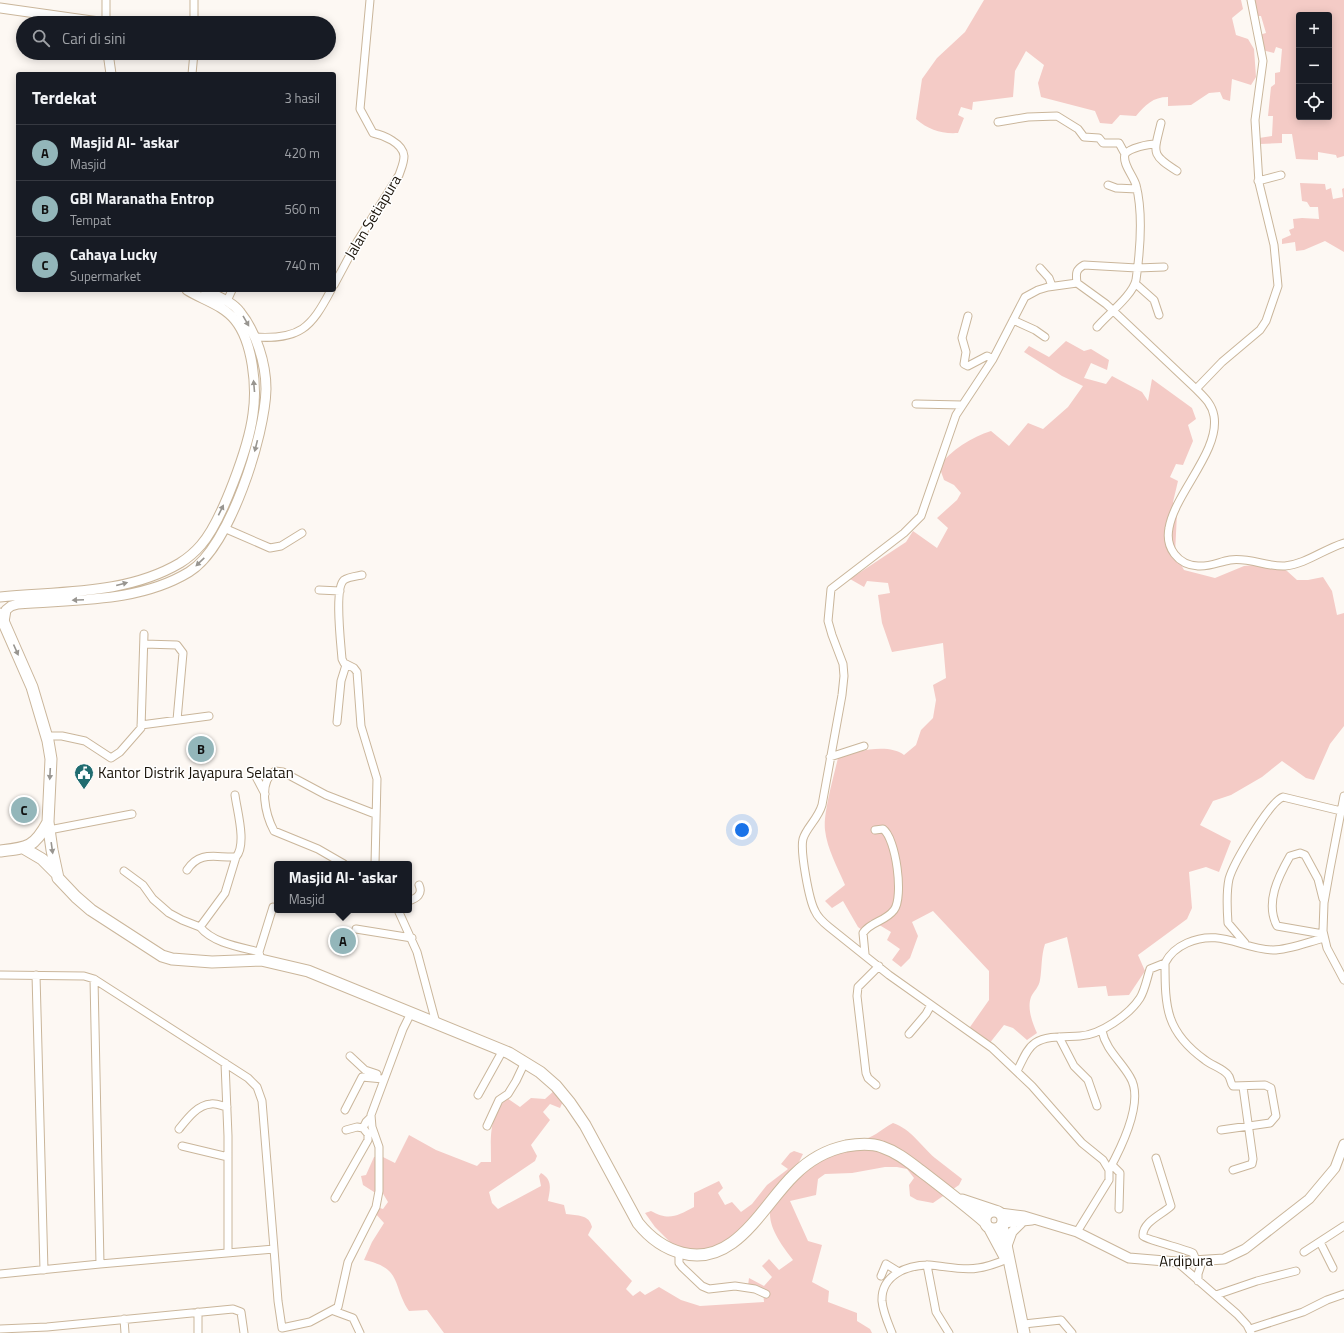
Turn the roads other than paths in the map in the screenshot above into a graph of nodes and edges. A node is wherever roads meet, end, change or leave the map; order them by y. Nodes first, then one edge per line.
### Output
1 (106, 0) edge
2 (194, 0) edge
3 (370, 0) edge
4 (1251, 0) edge
5 (0, 8) edge
6 (57, 16) edge
7 (106, 16) edge
8 (194, 16) edge
9 (109, 60) edge
10 (193, 60) edge
11 (111, 72) edge
12 (192, 72) edge
13 (998, 122) dead end
14 (1161, 123) dead end
15 (1156, 144) junction
16 (1125, 154) junction
17 (1177, 170) dead end
18 (1281, 175) dead end
19 (1258, 181) junction
20 (1108, 185) dead end
21 (1137, 189) junction
22 (1164, 267) dead end
23 (1040, 268) dead end
24 (1137, 268) junction
25 (336, 281) edge
26 (1077, 283) junction
27 (1136, 284) junction
28 (1052, 286) junction
29 (191, 292) edge
30 (208, 292) edge
31 (231, 292) edge
32 (330, 292) edge
33 (227, 301) junction
34 (1113, 310) junction
35 (1159, 315) dead end
36 (968, 316) dead end
37 (1013, 320) junction
38 (1097, 327) dead end
39 (244, 337) junction
40 (254, 337) junction
41 (1045, 337) dead end
42 (993, 359) junction
43 (1196, 389) junction
44 (916, 404) dead end
45 (962, 405) junction
46 (224, 528) junction
47 (302, 533) dead end
48 (1344, 543) edge
49 (362, 574) dead end
50 (319, 590) dead end
51 (340, 591) junction
52 (0, 597) edge
53 (2, 618) edge
54 (144, 634) dead end
55 (144, 644) junction
56 (346, 665) junction
57 (209, 716) dead end
58 (177, 720) junction
59 (337, 722) dead end
60 (141, 725) junction
61 (47, 736) junction
62 (864, 746) dead end
63 (830, 757) junction
64 (255, 775) dead end
65 (265, 794) junction
66 (235, 795) dead end
67 (1344, 796) edge
68 (1340, 811) junction
69 (132, 814) dead end
70 (375, 814) junction
71 (48, 826) junction
72 (875, 830) dead end
73 (25, 849) junction
74 (0, 851) edge
75 (236, 857) junction
76 (339, 861) edge
77 (375, 861) edge
78 (187, 870) dead end
79 (124, 871) dead end
80 (56, 874) junction
81 (419, 885) dead end
82 (412, 900) edge
83 (1324, 903) junction
84 (273, 907) dead end
85 (400, 913) edge
86 (200, 927) junction
87 (356, 930) dead end
88 (1323, 936) junction
89 (412, 938) junction
90 (1246, 944) junction
91 (865, 954) junction
92 (260, 956) junction
93 (1165, 963) junction
94 (879, 966) junction
95 (0, 975) edge
96 (36, 975) junction
97 (94, 979) junction
98 (1344, 980) edge
99 (932, 1005) junction
100 (411, 1013) junction
101 (436, 1023) junction
102 (1102, 1031) junction
103 (909, 1034) dead end
104 (1059, 1037) junction
105 (503, 1050) junction
106 (350, 1056) dead end
107 (525, 1062) junction
108 (225, 1063) junction
109 (1017, 1071) junction
110 (384, 1078) junction
111 (876, 1085) dead end
112 (1243, 1087) junction
113 (478, 1095) dead end
114 (1097, 1106) dead end
115 (227, 1107) junction
116 (345, 1110) dead end
117 (370, 1118) junction
118 (487, 1126) dead end
119 (1248, 1126) junction
120 (363, 1128) junction
121 (179, 1129) dead end
122 (346, 1130) dead end
123 (1221, 1130) dead end
124 (1344, 1144) edge
125 (182, 1146) dead end
126 (1342, 1154) edge
127 (228, 1157) junction
128 (1156, 1158) dead end
129 (1110, 1167) junction
130 (1233, 1170) dead end
131 (335, 1198) dead end
132 (956, 1198) junction
133 (1119, 1209) dead end
134 (1000, 1218) junction
135 (1032, 1220) junction
136 (1022, 1222) junction
137 (987, 1226) junction
138 (1344, 1226) edge
139 (1077, 1232) junction
140 (1320, 1242) junction
141 (1007, 1246) junction
142 (274, 1249) junction
143 (679, 1252) junction
144 (1304, 1252) dead end
145 (228, 1253) junction
146 (1009, 1261) junction
147 (1177, 1262) junction
148 (1199, 1262) junction
149 (100, 1264) junction
150 (928, 1265) junction
151 (1333, 1268) dead end
152 (44, 1270) junction
153 (1296, 1271) dead end
154 (899, 1272) junction
155 (0, 1274) edge
156 (880, 1276) dead end
157 (1198, 1281) junction
158 (766, 1294) dead end
159 (1344, 1294) edge
160 (1216, 1296) junction
161 (334, 1310) junction
162 (198, 1312) junction
163 (124, 1319) junction
164 (0, 1329) edge
165 (1024, 1329) edge
166 (47, 1330) edge
167 (279, 1331) edge
168 (1250, 1331) edge
169 (125, 1333) edge
170 (198, 1333) edge
171 (244, 1333) edge
172 (360, 1333) edge
173 (892, 1333) edge
174 (949, 1333) edge
175 (1072, 1333) edge

1 - 7 street
2 - 8 street
3 - 25 street, Jalan Setiapura
4 - 19 street
5 - 6 street
9 - 11 street
10 - 12 street
13 - 16 street
14 - 15 street
15 - 16 street
15 - 17 street
16 - 21 street
18 - 19 street
19 - 43 street
20 - 21 street
21 - 24 street
22 - 24 street
23 - 28 street
24 - 26 street
24 - 27 street
26 - 28 street
26 - 34 street
27 - 34 street
27 - 35 street
28 - 37 street
29 - 39 street
30 - 33 street
31 - 33 street
32 - 40 street
33 -> 40 street
34 - 38 street
34 - 43 street
36 - 42 street
37 - 41 street
37 - 42 street
39 - 40 street
52 -> 39 street
40 -> 46 street
42 - 45 street
43 - 48 street
44 - 45 street
45 - 63 street
46 - 47 street
46 -> 53 street
49 - 51 street
50 - 51 street
51 - 56 street
53 -> 61 highway
54 - 55 street
55 - 58 street
55 - 60 street
56 - 59 street
56 - 70 street
57 - 58 street
58 - 60 street
60 - 61 street
61 -> 71 highway
62 - 63 street
63 - 91 street
64 - 65 street
65 - 70 street
65 - 76 street
66 - 75 street
67 - 68 street
68 - 83 street
68 - 90 street
69 - 71 street
70 - 77 street
71 - 73 highway
71 -> 80 highway
72 - 91 street
73 - 74 highway
73 - 80 highway
75 - 78 street
75 - 86 street
79 - 86 street
80 - 92 highway
81 - 82 street
83 - 88 street
83 - 88 street
84 - 92 street
85 - 89 street
86 - 92 street
87 - 89 street
88 - 90 street
88 - 98 street
89 - 101 street
90 - 93 street
91 - 94 street
92 - 100 highway
93 - 102 street
93 - 112 street
94 - 99 street
94 - 111 street
95 - 96 street
96 - 97 street
96 - 152 street
97 - 108 street
97 - 149 street
99 - 103 street
99 - 109 street
100 - 101 highway
100 - 110 street
101 - 105 highway
102 - 104 street
102 - 129 street
104 - 109 street
104 - 114 street
105 - 107 highway
105 - 113 street
106 - 110 street
107 - 118 street
107 - 143 highway
108 - 115 street
108 - 142 street
109 - 129 street
110 - 116 street
110 - 117 street
112 - 119 street
112 - 119 street
115 - 121 street
115 - 127 street
117 - 120 street
117 - 161 street
119 - 123 street
119 - 130 street
120 - 122 street
120 - 131 street
124 - 126 street, Ardipura
125 - 127 street
126 - 148 street, Ardipura
127 - 145 street
128 - 148 street
129 - 133 street
129 - 139 street
132 - 134 highway
132 - 137 highway
132 - 143 highway
134 - 135 street, Ardipura
134 - 136 street, Ardipura
134 - 137 highway
134 - 137 highway
134 - 141 highway
135 - 136 street, Ardipura
135 - 139 street, Ardipura
136 - 141 street
137 - 146 highway
138 - 140 street
139 - 147 street, Ardipura
140 - 144 street
140 - 151 street
141 - 146 highway
142 - 145 street
142 - 167 street
143 - 158 street
145 - 149 street
146 - 150 street
146 - 165 highway
147 - 148 street, Ardipura
147 - 157 street
148 - 157 street
149 - 152 street
150 - 154 street
150 - 174 street
152 - 155 street
153 - 160 street
154 - 156 street
154 - 173 street
157 - 160 street
159 - 168 street
160 - 168 street
161 - 167 street
161 - 172 street
162 - 163 street
162 - 170 street
162 - 171 street
163 - 166 street
163 - 169 street
164 - 166 street
165 - 175 street

